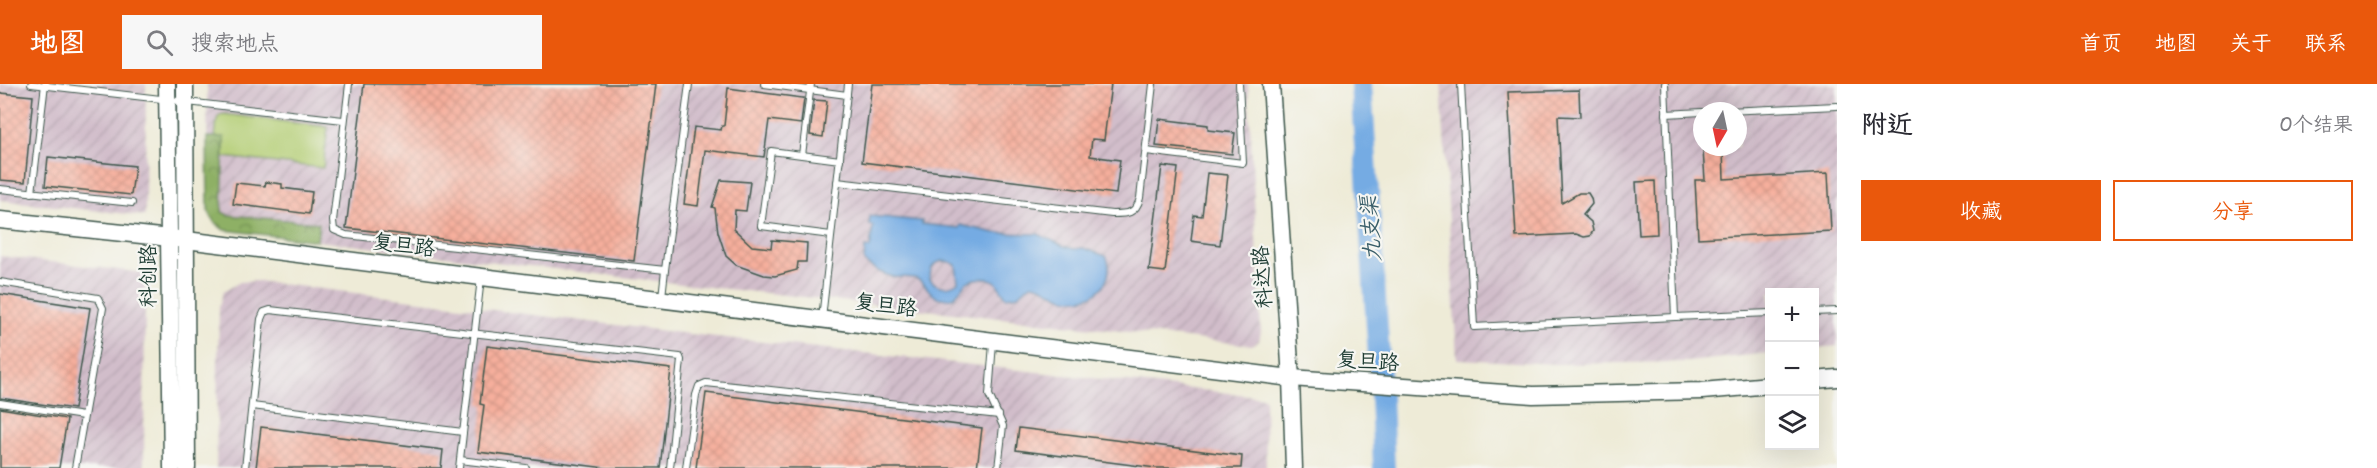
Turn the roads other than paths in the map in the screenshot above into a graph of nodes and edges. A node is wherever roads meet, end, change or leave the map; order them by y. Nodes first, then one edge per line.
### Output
1 (31, 84) edge
2 (185, 84) edge
3 (349, 84) edge
4 (689, 84) edge
5 (764, 84) edge
6 (848, 84) edge
7 (1153, 84) edge
8 (1239, 84) edge
9 (1271, 84) edge
10 (1461, 84) edge
11 (1665, 84) edge
12 (44, 85) edge
13 (811, 87) edge
14 (167, 92) edge
15 (847, 95) junction
16 (185, 102) junction
17 (1837, 106) edge
18 (1747, 110) edge
19 (1693, 112) edge
20 (1666, 114) junction
21 (343, 120) junction
22 (1146, 151) junction
23 (802, 155) junction
24 (840, 160) junction
25 (837, 182) junction
26 (0, 189) edge
27 (32, 193) junction
28 (132, 202) dead end
29 (0, 220) edge
30 (831, 235) junction
31 (178, 240) junction
32 (664, 270) junction
33 (481, 277) junction
34 (0, 282) edge
35 (662, 300) junction
36 (1837, 311) edge
37 (1819, 312) edge
38 (1765, 313) edge
39 (1675, 317) junction
40 (822, 320) junction
41 (475, 332) junction
42 (993, 341) junction
43 (1291, 378) junction
44 (1837, 378) edge
45 (1819, 380) edge
46 (1765, 385) edge
47 (0, 403) edge
48 (252, 406) junction
49 (999, 415) junction
50 (83, 416) junction
51 (463, 432) junction
52 (459, 460) junction
53 (75, 468) edge
54 (172, 468) edge
55 (187, 468) edge
56 (245, 468) edge
57 (459, 468) edge
58 (526, 468) edge
59 (670, 468) edge
60 (686, 468) edge
61 (998, 468) edge
62 (1294, 468) edge

1 - 12 lane
2 - 16 street, 科创路
3 - 21 lane
4 - 32 lane
5 - 13 lane
6 - 15 lane
7 - 22 lane
8 - 22 lane
9 - 43 street, 科达路
10 - 39 lane
11 - 20 lane
12 - 14 lane
12 - 27 lane
13 - 15 lane
13 - 23 lane
14 - 16 lane
14 - 31 street, 科创路
15 - 24 lane
16 - 21 lane
16 - 31 street, 科创路
17 - 18 lane
19 - 20 lane
20 - 39 lane
21 - 32 lane
22 - 25 lane
23 - 24 lane
23 - 30 lane
24 - 25 lane
25 - 30 lane
26 - 27 lane
27 - 28 lane
29 - 31 street, 复旦路
30 - 40 lane
31 - 33 street, 复旦路
31 - 54 street, 科创路
31 - 55 street, 科创路
32 - 35 lane
33 - 35 street, 复旦路
33 - 41 lane
34 - 50 lane
35 - 40 street, 复旦路
36 - 37 lane
38 - 39 lane
40 - 42 street, 复旦路
41 - 48 lane
41 - 51 lane
41 - 59 lane
42 - 43 street, 复旦路
42 - 49 lane
43 - 46 street, 复旦路
43 - 62 street, 科达路
44 - 45 street
47 - 50 lane
48 - 51 lane
48 - 56 lane
49 - 60 lane
49 - 61 lane
50 - 53 lane
51 - 52 lane
52 - 57 lane
52 - 58 lane

